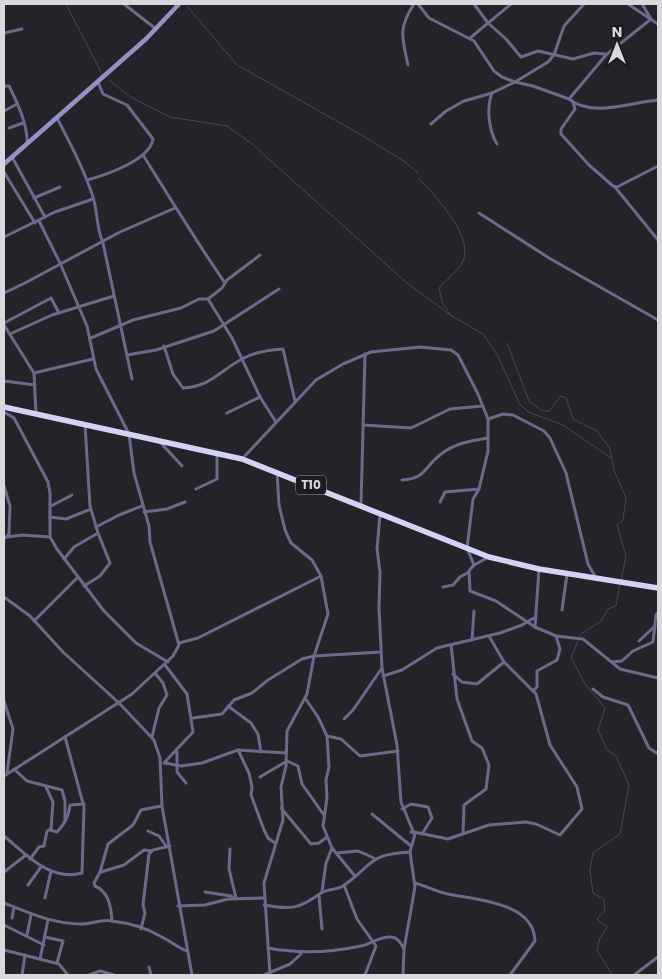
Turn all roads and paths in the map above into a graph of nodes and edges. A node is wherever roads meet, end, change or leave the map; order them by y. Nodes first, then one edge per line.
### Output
1 (124, 4) edge
2 (179, 4) edge
3 (414, 4) edge
4 (418, 4) edge
5 (474, 4) edge
6 (511, 4) edge
7 (584, 4) edge
8 (628, 4) edge
9 (642, 4) edge
10 (651, 19) junction
11 (488, 23) junction
12 (658, 24) edge
13 (22, 29) dead end
14 (156, 29) junction
15 (4, 33) edge
16 (470, 38) junction
17 (606, 54) junction
18 (554, 55) junction
19 (408, 65) dead end
20 (98, 82) junction
21 (515, 82) junction
22 (4, 86) edge
23 (492, 93) junction
24 (568, 99) junction
25 (658, 100) edge
26 (573, 102) junction
27 (17, 104) junction
28 (4, 111) edge
29 (57, 118) junction
30 (23, 123) junction
31 (431, 124) dead end
32 (9, 128) dead end
33 (27, 143) junction
34 (497, 144) dead end
35 (143, 155) junction
36 (12, 157) junction
37 (4, 164) edge
38 (658, 166) edge
39 (4, 172) edge
40 (87, 180) junction
41 (60, 187) dead end
42 (614, 187) junction
43 (34, 198) junction
44 (94, 199) junction
45 (175, 208) junction
46 (479, 213) dead end
47 (44, 218) junction
48 (39, 221) junction
49 (34, 223) junction
50 (4, 237) edge
51 (658, 240) edge
52 (103, 243) junction
53 (260, 255) dead end
54 (60, 263) junction
55 (225, 283) junction
56 (279, 289) dead end
57 (4, 293) edge
58 (114, 296) junction
59 (208, 299) junction
60 (78, 307) junction
61 (60, 313) junction
62 (658, 318) edge
63 (4, 324) edge
64 (224, 325) junction
65 (120, 326) junction
66 (10, 334) junction
67 (90, 338) junction
68 (164, 346) junction
69 (365, 354) junction
70 (127, 355) junction
71 (93, 359) junction
72 (241, 360) junction
73 (34, 373) junction
74 (132, 379) dead end
75 (4, 381) edge
76 (35, 384) junction
77 (260, 397) junction
78 (295, 401) junction
79 (482, 406) junction
80 (4, 407) edge
81 (4, 412) edge
82 (227, 413) dead end
83 (36, 415) junction
84 (488, 419) junction
85 (276, 422) junction
86 (85, 425) junction
87 (362, 425) junction
88 (129, 434) junction
89 (488, 438) junction
90 (158, 439) junction
91 (217, 452) junction
92 (242, 459) junction
93 (182, 466) dead end
94 (277, 471) junction
95 (402, 480) dead end
96 (4, 486) edge
97 (196, 489) dead end
98 (479, 489) junction
99 (72, 495) dead end
100 (185, 502) dead end
101 (440, 502) dead end
102 (142, 506) junction
103 (361, 506) junction
104 (50, 507) junction
105 (91, 508) junction
106 (144, 512) junction
107 (380, 514) junction
108 (50, 517) junction
109 (96, 527) junction
110 (98, 533) junction
111 (50, 537) junction
112 (5, 538) edge
113 (466, 548) junction
114 (489, 557) junction
115 (64, 560) junction
116 (474, 565) junction
117 (539, 569) junction
118 (469, 572) junction
119 (567, 574) junction
120 (321, 576) junction
121 (79, 577) junction
122 (596, 579) junction
123 (84, 586) junction
124 (443, 587) dead end
125 (658, 588) edge
126 (4, 598) edge
127 (562, 610) dead end
128 (474, 611) dead end
129 (658, 612) edge
130 (534, 618) junction
131 (34, 620) junction
132 (528, 622) junction
133 (656, 626) junction
134 (535, 627) junction
135 (489, 636) junction
136 (556, 636) junction
137 (472, 640) junction
138 (639, 641) dead end
139 (179, 643) junction
140 (451, 645) junction
141 (381, 652) junction
142 (314, 656) junction
143 (504, 662) junction
144 (166, 663) junction
145 (611, 663) junction
146 (382, 668) junction
147 (155, 673) junction
148 (453, 673) junction
149 (383, 676) junction
150 (658, 678) edge
151 (593, 689) dead end
152 (533, 691) junction
153 (305, 698) junction
154 (4, 701) edge
155 (118, 703) junction
156 (228, 706) junction
157 (6, 713) edge
158 (193, 718) junction
159 (344, 719) dead end
160 (327, 736) junction
161 (65, 737) junction
162 (152, 737) junction
163 (238, 750) junction
164 (177, 751) junction
165 (286, 751) junction
166 (398, 751) junction
167 (261, 752) junction
168 (658, 754) edge
169 (287, 761) junction
170 (165, 763) junction
171 (177, 766) junction
172 (160, 767) junction
173 (14, 769) junction
174 (5, 775) edge
175 (260, 777) dead end
176 (186, 783) dead end
177 (46, 786) junction
178 (84, 804) junction
179 (162, 806) junction
180 (281, 808) junction
181 (402, 809) junction
182 (372, 814) dead end
183 (324, 816) junction
184 (65, 821) junction
185 (50, 830) junction
186 (148, 831) dead end
187 (411, 832) junction
188 (422, 834) junction
189 (4, 836) edge
190 (459, 836) junction
191 (326, 837) junction
192 (275, 844) junction
193 (168, 846) junction
194 (411, 846) junction
195 (332, 848) junction
196 (230, 849) dead end
197 (152, 851) junction
198 (410, 852) junction
199 (337, 853) junction
200 (26, 856) junction
201 (376, 858) junction
202 (30, 859) junction
203 (41, 867) junction
204 (4, 872) edge
205 (51, 872) junction
206 (100, 872) junction
207 (354, 875) junction
208 (415, 883) junction
209 (28, 885) dead end
210 (344, 885) junction
211 (205, 892) dead end
212 (322, 892) junction
213 (319, 896) junction
214 (45, 898) dead end
215 (264, 898) junction
216 (236, 899) junction
217 (4, 903) edge
218 (264, 905) junction
219 (178, 906) junction
220 (14, 907) junction
221 (31, 915) junction
222 (12, 918) dead end
223 (48, 920) junction
224 (112, 921) junction
225 (4, 925) edge
226 (141, 929) junction
227 (322, 929) dead end
228 (27, 935) junction
229 (45, 937) junction
230 (374, 942) junction
231 (44, 945) junction
232 (268, 948) junction
233 (404, 949) junction
234 (4, 950) edge
235 (188, 951) junction
236 (301, 954) junction
237 (25, 955) junction
238 (658, 957) edge
239 (40, 960) junction
240 (58, 963) junction
241 (149, 967) dead end
242 (270, 973) edge
243 (22, 975) edge
244 (68, 975) edge
245 (89, 975) edge
246 (114, 975) edge
247 (151, 975) edge
248 (192, 975) edge
249 (264, 975) edge
250 (365, 975) edge
251 (403, 975) edge
252 (510, 975) edge
253 (634, 975) edge

1 - 14 street
2 - 14 street
3 - 19 street
4 - 16 street
5 - 11 street
6 - 11 street
7 - 18 street
8 - 10 street
9 - 10 street
10 - 12 street
10 - 17 street
11 - 16 street
11 - 18 street
13 - 15 street
14 - 20 street
16 - 21 street
17 - 18 street
17 - 24 street
18 - 21 street
20 - 29 street
20 - 35 street
21 - 23 street
21 - 24 street
22 - 27 street
23 - 31 street
23 - 34 street
24 - 26 street
25 - 26 street
26 - 42 street
27 - 28 street
27 - 30 street
29 - 33 street
29 - 40 street
30 - 32 street
30 - 33 street
33 - 36 street
35 - 40 street
35 - 45 street
36 - 37 street
36 - 43 street
38 - 42 street
39 - 49 street
40 - 44 street
41 - 43 street
42 - 51 street
43 - 47 street
44 - 47 street
44 - 52 street
45 - 52 street
45 - 55 street
46 - 62 street
47 - 48 street
48 - 49 street
48 - 54 street
49 - 50 street
52 - 54 street
52 - 58 street
53 - 55 street
54 - 57 street
54 - 60 street
55 - 59 street
56 - 64 street
58 - 60 street
58 - 65 street
59 - 64 street
59 - 65 street
60 - 61 street
60 - 67 street
61 - 63 street
61 - 66 street
63 - 66 street
64 - 68 street
64 - 72 street
65 - 67 street
65 - 70 street
66 - 73 street
67 - 71 street
68 - 70 street
68 - 72 street
69 - 78 street
69 - 79 street
69 - 87 street
70 - 74 street
71 - 73 street
71 - 88 street
72 - 77 street
72 - 78 street
73 - 76 street
75 - 76 street
76 - 83 street
77 - 82 street
77 - 85 street
78 - 85 street
79 - 84 street
79 - 87 street
80 - 83 highway, T10
81 - 104 street
83 - 86 highway, T10
84 - 89 street
84 - 122 street
85 - 92 street
86 - 88 highway, T10
86 - 105 street
87 - 103 street
88 - 90 highway, T10
88 - 102 street
89 - 95 street
89 - 98 street
90 - 91 highway, T10
90 - 93 street
91 - 92 highway, T10
91 - 97 street
92 - 94 highway, T10
94 - 103 highway, T10
94 - 120 street
96 - 112 street
98 - 101 street
98 - 113 street
99 - 104 street
100 - 106 street
102 - 106 street
102 - 109 street
103 - 107 highway, T10
104 - 108 street
105 - 108 street
105 - 109 street
106 - 139 street
107 - 113 highway, T10
107 - 141 street
108 - 111 street
109 - 110 street
110 - 115 street
110 - 123 street
111 - 112 street
111 - 115 street
113 - 114 highway, T10
113 - 116 street
114 - 116 street
114 - 117 highway, T10
115 - 121 street
116 - 118 street
117 - 119 highway, T10
117 - 130 street
118 - 124 street
118 - 132 street
119 - 122 highway, T10
119 - 127 street
120 - 139 street
120 - 142 street
121 - 123 street
121 - 131 street
122 - 125 highway, T10
123 - 144 street
126 - 131 street
128 - 137 street
129 - 133 street
130 - 132 street
130 - 134 street
131 - 155 street
132 - 134 street
132 - 135 street
133 - 138 street
133 - 145 street
134 - 136 street
135 - 137 street
135 - 143 street
136 - 145 street
136 - 152 street
137 - 140 street
139 - 144 street
140 - 148 street
140 - 149 street
141 - 142 street
141 - 146 street
142 - 153 street
142 - 156 street
143 - 148 street
143 - 152 street
144 - 147 street
144 - 158 street
145 - 150 street
146 - 149 street
146 - 159 street
147 - 155 street
147 - 162 street
148 - 190 street
149 - 166 street
151 - 168 street
152 - 190 street
153 - 160 street
153 - 165 street
154 - 157 street
155 - 161 street
155 - 162 street
156 - 158 street
156 - 167 street
157 - 174 street
158 - 164 street
160 - 166 street
160 - 183 street
161 - 173 street
161 - 178 street
162 - 172 street
163 - 167 street
163 - 171 street
163 - 192 street
164 - 170 street
164 - 171 street
165 - 167 street
165 - 169 street
166 - 181 street
169 - 175 street
169 - 180 street
169 - 183 street
170 - 171 street
170 - 172 street
171 - 176 street
172 - 179 street
173 - 174 street
173 - 177 street
177 - 184 street
177 - 185 street
178 - 184 street
178 - 205 street
179 - 193 street
179 - 206 street
180 - 191 street
180 - 192 street
181 - 187 street
181 - 188 street
182 - 194 street
183 - 191 street
184 - 185 street
185 - 202 street
186 - 193 street
187 - 188 street
187 - 194 street
188 - 190 street
189 - 200 street
191 - 195 street
192 - 215 street
193 - 197 street
193 - 219 street
194 - 198 street
195 - 199 street
195 - 212 street
196 - 216 street
197 - 206 street
197 - 226 street
198 - 201 street
198 - 208 street
199 - 201 street
199 - 207 street
200 - 202 street
200 - 204 street
201 - 207 street
202 - 203 street
203 - 205 street
203 - 209 street
205 - 214 street
206 - 224 street
207 - 210 street
208 - 233 street
208 - 252 street
210 - 212 street
210 - 230 street
211 - 216 street
212 - 213 street
213 - 218 street
213 - 227 street
215 - 216 street
215 - 218 street
216 - 219 street
217 - 220 street
218 - 232 street
219 - 235 street
220 - 221 street
220 - 222 street
221 - 223 street
221 - 228 street
223 - 224 street
223 - 229 street
224 - 226 street
225 - 228 street
226 - 235 street
228 - 231 street
229 - 231 street
229 - 240 street
230 - 233 street
230 - 236 street
230 - 250 street
231 - 239 street
232 - 236 street
232 - 242 street
233 - 251 street
234 - 237 street
235 - 248 street
236 - 242 street
237 - 239 street
237 - 243 street
238 - 253 street
239 - 240 street
240 - 244 street
241 - 247 street
242 - 249 street
245 - 246 street

